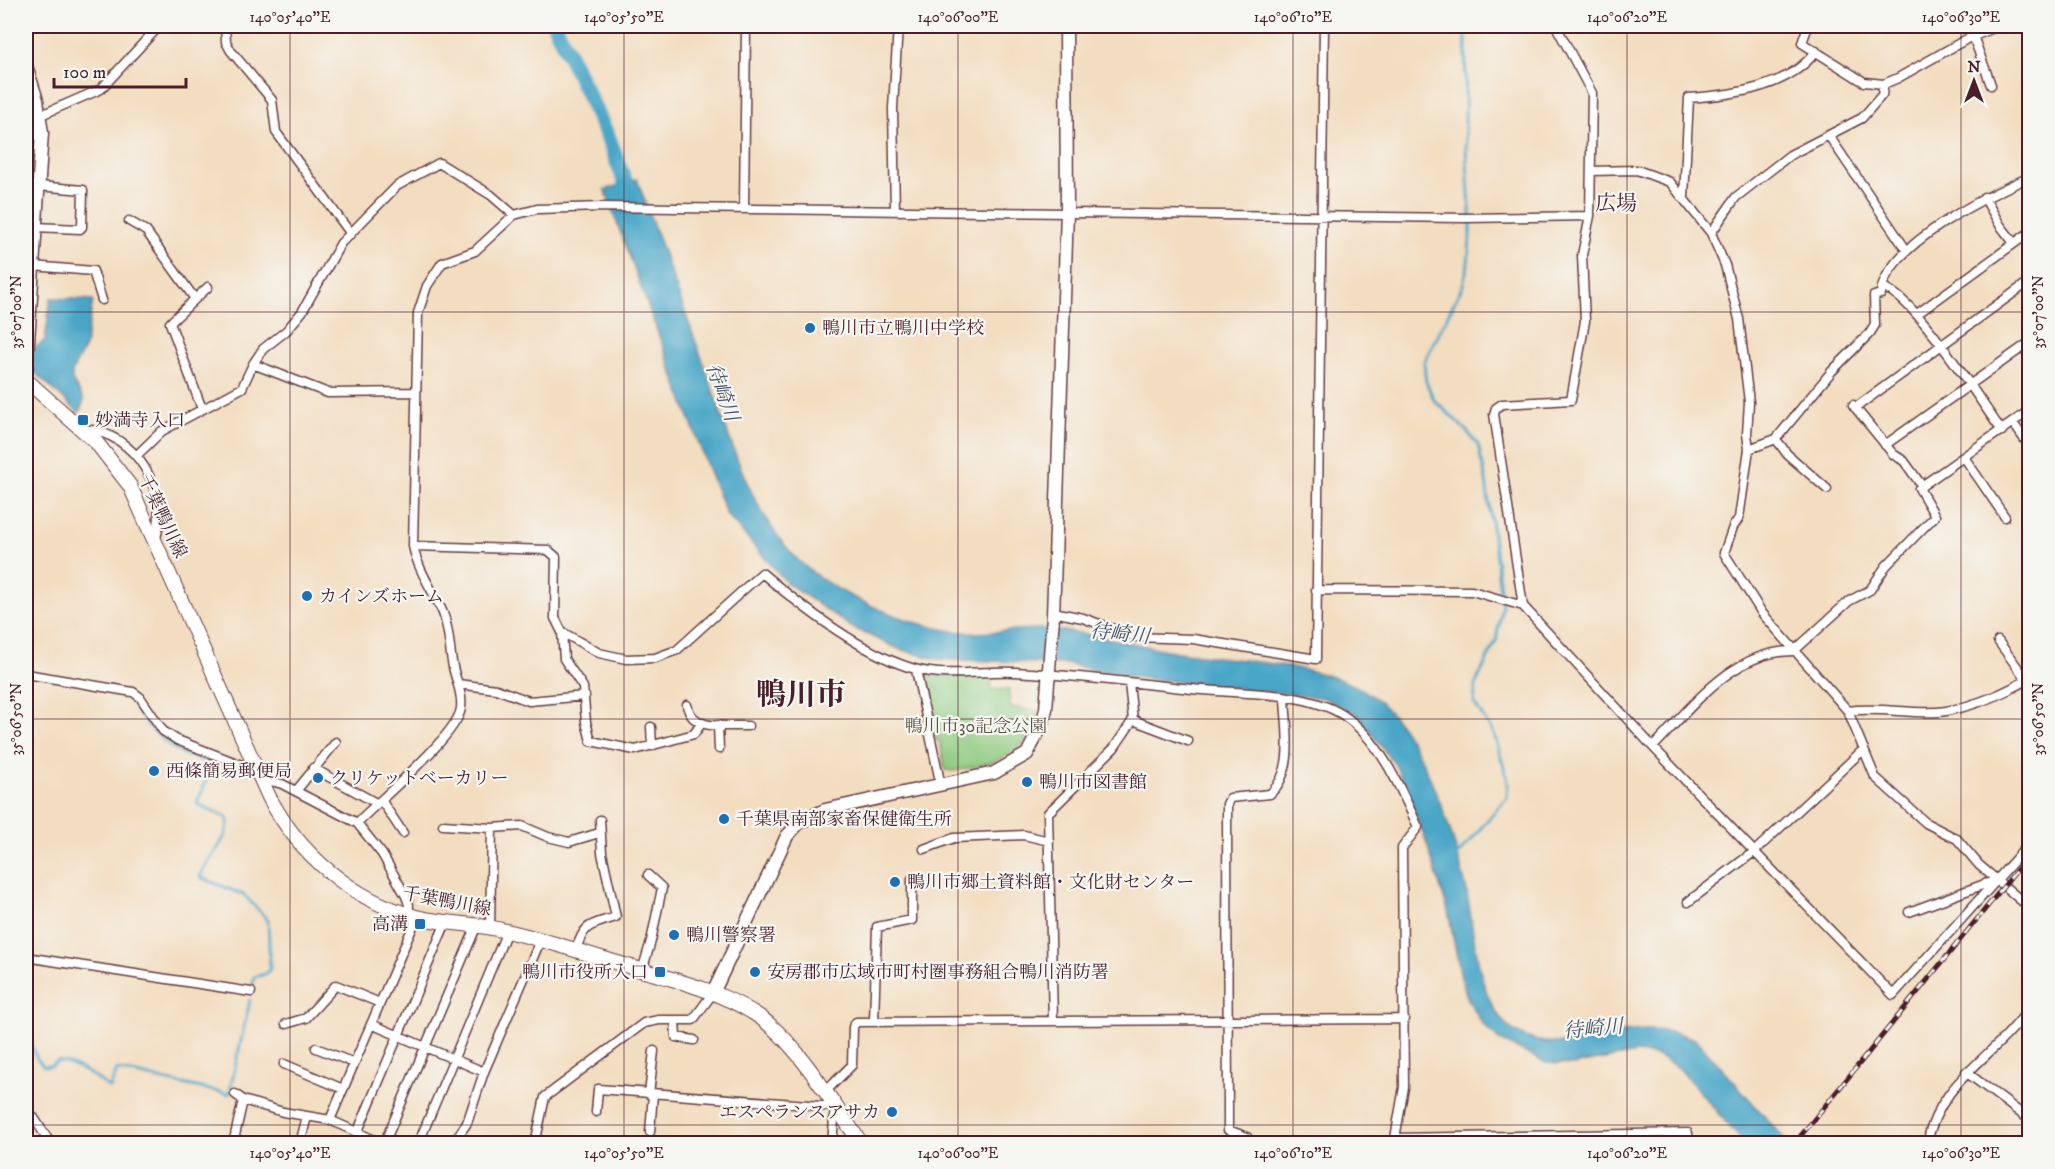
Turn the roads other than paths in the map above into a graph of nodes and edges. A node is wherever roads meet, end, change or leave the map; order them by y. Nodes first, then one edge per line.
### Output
1 (159, 26) edge
2 (225, 26) edge
3 (746, 26) edge
4 (898, 26) edge
5 (1066, 26) edge
6 (1324, 26) edge
7 (1556, 26) edge
8 (1808, 26) edge
9 (1998, 26) edge
10 (1973, 36) junction
11 (1816, 51) junction
12 (26, 66) edge
13 (1884, 84) junction
14 (1991, 85) dead end
15 (41, 115) junction
16 (42, 133) junction
17 (26, 135) edge
18 (1829, 136) junction
19 (1591, 171) junction
20 (2030, 177) edge
21 (39, 186) junction
22 (1984, 196) junction
23 (1684, 197) junction
24 (744, 209) junction
25 (895, 211) junction
26 (1067, 212) junction
27 (514, 215) junction
28 (1322, 216) junction
29 (1590, 216) junction
30 (129, 221) dead end
31 (35, 227) junction
32 (1711, 232) junction
33 (2030, 232) edge
34 (351, 234) junction
35 (2014, 243) junction
36 (1907, 251) junction
37 (32, 266) junction
38 (2030, 281) edge
39 (208, 287) dead end
40 (1882, 287) junction
41 (195, 299) junction
42 (102, 300) dead end
43 (1917, 314) junction
44 (2030, 342) edge
45 (1941, 347) junction
46 (253, 364) junction
47 (26, 371) edge
48 (26, 380) edge
49 (1969, 386) junction
50 (416, 392) junction
51 (202, 409) junction
52 (2030, 410) edge
53 (2013, 423) junction
54 (83, 429) junction
55 (2002, 431) junction
56 (1776, 439) junction
57 (1886, 445) junction
58 (2030, 447) edge
59 (1749, 449) junction
60 (137, 455) junction
61 (1964, 457) junction
62 (1922, 486) junction
63 (1827, 489) dead end
64 (2005, 518) dead end
65 (156, 539) junction
66 (413, 546) junction
67 (1316, 590) junction
68 (1518, 606) junction
69 (1053, 614) junction
70 (562, 632) junction
71 (1998, 641) dead end
72 (1794, 651) junction
73 (916, 670) junction
74 (1049, 673) junction
75 (26, 674) edge
76 (2028, 681) edge
77 (1130, 683) junction
78 (458, 684) junction
79 (585, 696) junction
80 (1285, 697) junction
81 (687, 705) dead end
82 (1848, 711) junction
83 (1133, 720) junction
84 (701, 724) junction
85 (718, 725) junction
86 (748, 726) dead end
87 (651, 728) dead end
88 (336, 741) dead end
89 (1188, 741) dead end
90 (652, 747) junction
91 (1653, 747) junction
92 (719, 749) dead end
93 (1864, 749) junction
94 (313, 768) junction
95 (260, 778) junction
96 (941, 786) junction
97 (296, 791) junction
98 (379, 802) junction
99 (600, 820) dead end
100 (357, 823) junction
101 (443, 825) dead end
102 (492, 828) junction
103 (402, 833) dead end
104 (599, 833) junction
105 (1049, 841) junction
106 (2030, 843) edge
107 (924, 849) dead end
108 (1755, 852) junction
109 (648, 875) dead end
110 (912, 879) dead end
111 (1996, 880) junction
112 (1688, 902) dead end
113 (2030, 908) edge
114 (1909, 912) dead end
115 (413, 916) junction
116 (446, 922) junction
117 (483, 926) junction
118 (507, 931) junction
119 (541, 939) junction
120 (576, 950) junction
121 (26, 957) edge
122 (642, 970) junction
123 (250, 992) dead end
124 (713, 993) junction
125 (380, 1003) junction
126 (2029, 1009) edge
127 (1229, 1019) junction
128 (1404, 1019) junction
129 (675, 1021) junction
130 (1053, 1021) junction
131 (874, 1022) junction
132 (286, 1024) dead end
133 (371, 1024) junction
134 (398, 1035) junction
135 (694, 1040) dead end
136 (425, 1047) junction
137 (316, 1048) dead end
138 (654, 1050) dead end
139 (454, 1059) junction
140 (354, 1063) junction
141 (284, 1064) dead end
142 (484, 1072) junction
143 (1966, 1072) junction
144 (343, 1089) junction
145 (824, 1093) junction
146 (236, 1094) dead end
147 (651, 1094) junction
148 (243, 1100) junction
149 (835, 1107) junction
150 (26, 1110) edge
151 (596, 1112) dead end
152 (307, 1116) junction
153 (330, 1120) junction
154 (2030, 1120) edge
155 (358, 1131) junction
156 (650, 1132) dead end
157 (1395, 1141) edge
158 (419, 1142) edge
159 (51, 1143) edge
160 (233, 1143) edge
161 (300, 1143) edge
162 (383, 1143) edge
163 (393, 1143) edge
164 (453, 1143) edge
165 (535, 1143) edge
166 (832, 1143) edge
167 (862, 1143) edge
168 (1253, 1143) edge
169 (1688, 1143) edge
170 (1927, 1143) edge

1 - 15 street
2 - 34 street
3 - 24 street
4 - 25 street
5 - 26 street
6 - 28 street
7 - 19 street
8 - 11 street
9 - 10 street
10 - 13 street
10 - 14 street
11 - 13 street
11 - 23 street
12 - 15 street
13 - 18 street
15 - 16 street
16 - 17 street
16 - 21 street
18 - 32 street
18 - 36 street
19 - 23 street
19 - 29 street
20 - 22 street
21 - 31 street
21 - 31 street
22 - 35 street
22 - 36 street
23 - 32 street
24 - 25 street
24 - 27 street
25 - 26 street
26 - 28 street
26 - 69 street
27 - 34 street
27 - 50 street
28 - 29 street
28 - 67 street
29 - 68 street
30 - 41 street
31 - 37 street
32 - 59 street
33 - 35 street
34 - 46 street
35 - 43 street
36 - 40 street
37 - 42 street
37 - 47 street
38 - 45 street
39 - 41 street
40 - 43 street
40 - 56 street
41 - 51 street
43 - 45 street
44 - 49 street
45 - 49 street
45 - 57 street
46 - 50 street
46 - 51 street
48 - 54 main road, 千葉鴨川線
49 - 55 street
49 - 57 street
50 - 66 street
51 - 60 street
52 - 53 street
53 - 55 street
53 - 58 street
54 - 60 street
54 - 65 main road, 千葉鴨川線
55 - 61 street
56 - 59 street
56 - 63 street
57 - 62 street
59 - 72 street
60 - 65 street
61 - 62 street
61 - 64 street
62 - 72 street
65 - 95 main road, 千葉鴨川線
66 - 70 street
66 - 78 street
67 - 68 street
67 - 69 street
68 - 91 street
69 - 74 street
70 - 73 street
70 - 79 street
71 - 76 street
72 - 82 street
72 - 91 street
73 - 74 street
73 - 96 street
74 - 77 street
74 - 96 street
75 - 95 street
76 - 82 street
77 - 80 street
77 - 83 street
78 - 79 street
78 - 98 street
79 - 90 street
80 - 127 street
80 - 128 street
81 - 84 street
82 - 93 street
83 - 89 street
83 - 105 street
84 - 85 street
84 - 90 street
85 - 86 street
85 - 92 street
87 - 90 street
88 - 94 street
91 - 108 street
93 - 108 street
93 - 111 street
94 - 97 street
94 - 98 street
95 - 97 street
95 - 115 main road, 千葉鴨川線
96 - 124 street
97 - 100 street
98 - 100 street
98 - 103 street
99 - 104 street
100 - 115 street
101 - 102 street
102 - 104 street
102 - 117 street
104 - 120 street
105 - 107 street
105 - 130 street
106 - 111 street
108 - 111 street
108 - 112 street
109 - 122 street
110 - 131 street
111 - 113 street
111 - 114 street
115 - 116 main road, 千葉鴨川線
115 - 125 street
116 - 117 main road, 千葉鴨川線
116 - 134 street
117 - 118 main road, 千葉鴨川線
117 - 136 street
118 - 119 main road, 千葉鴨川線
118 - 139 street
119 - 120 main road, 千葉鴨川線
119 - 142 street
120 - 122 main road, 千葉鴨川線
121 - 123 street
122 - 124 main road, 千葉鴨川線
124 - 129 street
124 - 145 main road, 千葉鴨川線
125 - 132 street
125 - 133 street
126 - 143 street
127 - 128 street
127 - 130 street
127 - 168 street
128 - 157 street
129 - 135 street
129 - 165 street
130 - 131 street
131 - 145 street
133 - 134 street
133 - 140 street
134 - 136 street
134 - 155 street
136 - 139 street
136 - 162 street
137 - 140 street
138 - 147 street
139 - 142 street
139 - 158 street
140 - 144 street
141 - 144 street
142 - 164 street
143 - 154 street
143 - 170 street
144 - 153 street
145 - 149 main road, 千葉鴨川線
146 - 148 street
147 - 149 street
147 - 151 street
147 - 156 street
148 - 152 street
148 - 160 street
149 - 166 street
149 - 167 main road, 千葉鴨川線
150 - 159 street
152 - 153 street
152 - 161 street
153 - 155 street
155 - 162 street
157 - 169 street
158 - 163 street
158 - 164 street

